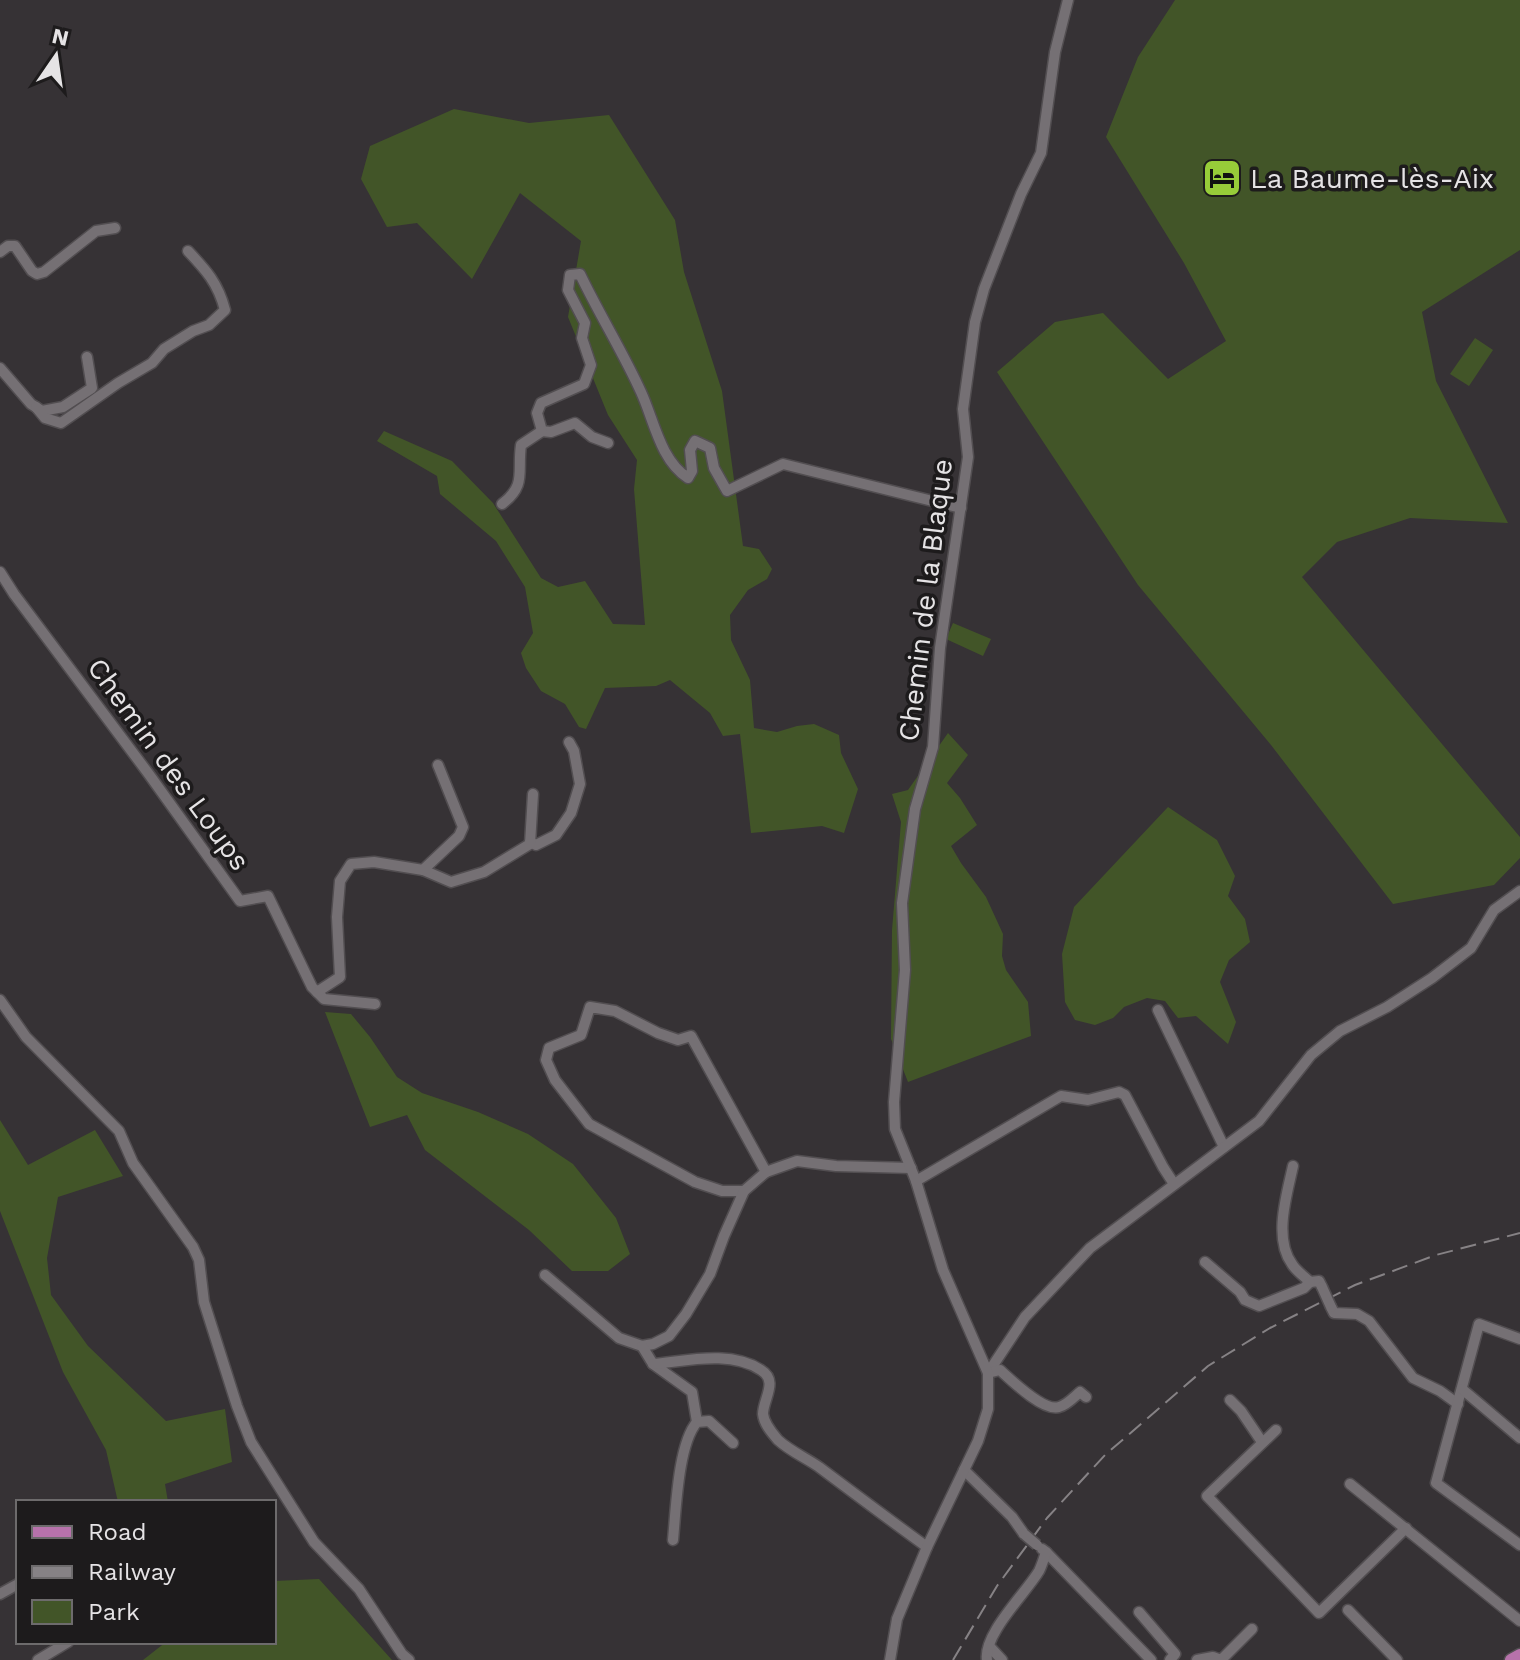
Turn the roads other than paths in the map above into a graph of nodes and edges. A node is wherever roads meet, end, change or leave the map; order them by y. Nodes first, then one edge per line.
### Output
1 (1068, 0) edge
2 (115, 228) dead end
3 (188, 251) dead end
4 (0, 252) edge
5 (87, 357) dead end
6 (0, 368) edge
7 (36, 407) junction
8 (542, 431) junction
9 (608, 443) dead end
10 (502, 504) dead end
11 (961, 508) junction
12 (0, 572) edge
13 (569, 742) dead end
14 (438, 765) dead end
15 (533, 794) dead end
16 (530, 842) junction
17 (423, 870) junction
18 (1520, 891) edge
19 (317, 992) junction
20 (0, 1000) edge
21 (375, 1004) dead end
22 (1158, 1010) dead end
23 (1224, 1147) junction
24 (1293, 1166) dead end
25 (911, 1168) junction
26 (766, 1172) junction
27 (916, 1181) junction
28 (1174, 1184) junction
29 (744, 1191) junction
30 (1205, 1262) dead end
31 (545, 1275) dead end
32 (1310, 1282) junction
33 (1520, 1339) edge
34 (642, 1346) junction
35 (653, 1364) junction
36 (988, 1373) junction
37 (1462, 1389) junction
38 (1086, 1397) dead end
39 (1230, 1400) dead end
40 (1458, 1404) junction
41 (697, 1422) junction
42 (1276, 1430) dead end
43 (1520, 1438) edge
44 (1262, 1442) junction
45 (733, 1443) dead end
46 (964, 1470) junction
47 (1350, 1484) dead end
48 (1406, 1528) junction
49 (673, 1540) dead end
50 (1520, 1545) edge
51 (927, 1547) junction
52 (1042, 1548) junction
53 (1348, 1610) dead end
54 (1139, 1612) dead end
55 (1520, 1621) edge
56 (1252, 1629) dead end
57 (65, 1644) edge
58 (989, 1646) junction
59 (1520, 1655) edge
60 (38, 1660) edge
61 (409, 1660) edge
62 (890, 1660) edge
63 (987, 1660) edge
64 (1002, 1660) edge
65 (1151, 1660) edge
66 (1170, 1660) edge
67 (1197, 1660) edge
68 (1397, 1660) edge
69 (1511, 1660) edge

1 - 11 street, Chemin de la Blaque
2 - 4 street
3 - 7 street
5 - 7 street
6 - 7 street
8 - 9 street
8 - 10 street
8 - 11 street
11 - 25 street, Chemin de la Blaque
12 - 19 street, Chemin des Loups
13 - 16 street
14 - 17 street
15 - 16 street
16 - 17 street
17 - 19 street
18 - 23 street
19 - 21 street
20 - 61 street
22 - 23 street
23 - 28 street
24 - 32 street
25 - 26 street
25 - 27 street, Chemin de la Blaque
26 - 29 street
26 - 29 street
27 - 28 street
27 - 36 street, Chemin de la Blaque
28 - 36 street
29 - 34 street
30 - 32 street
31 - 34 street
32 - 40 street, bridge
33 - 37 street
34 - 35 street
35 - 41 street
35 - 51 street
36 - 38 street
36 - 46 street, Chemin de la Blaque
37 - 40 street
37 - 43 street
39 - 44 street
40 - 50 street
41 - 45 street
41 - 49 street
42 - 44 street
44 - 48 street
46 - 51 street, Chemin de la Blaque
46 - 52 street, bridge
47 - 48 street
48 - 55 street
51 - 62 street, Chemin de la Blaque
52 - 58 street
52 - 65 street
53 - 68 street
54 - 66 street
56 - 67 street
57 - 60 street
58 - 63 street
58 - 64 street
59 - 69 main road

